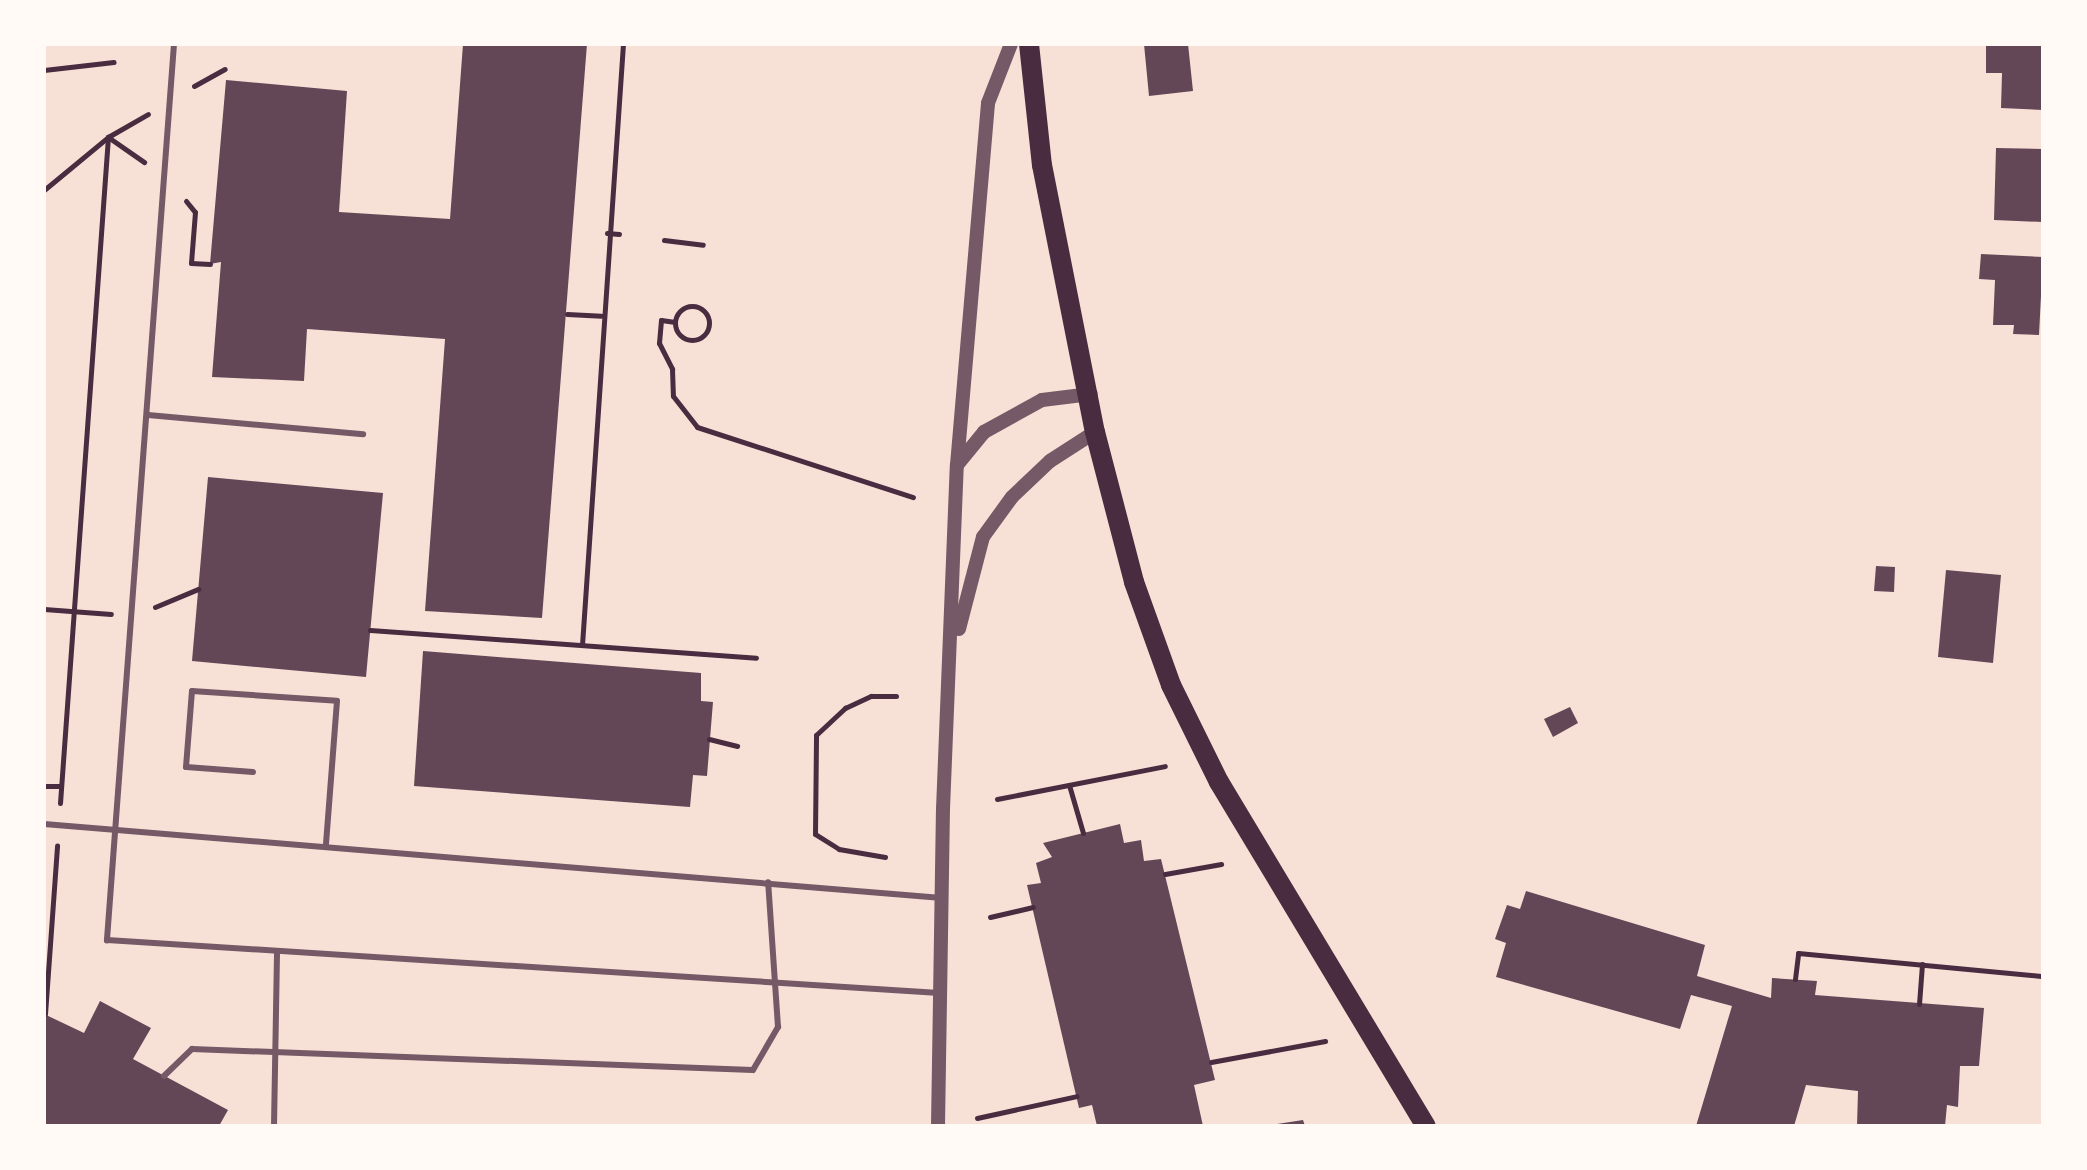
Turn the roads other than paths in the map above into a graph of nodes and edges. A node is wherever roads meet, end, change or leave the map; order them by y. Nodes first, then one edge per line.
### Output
1 (174, 44) edge
2 (1011, 44) edge
3 (1029, 44) edge
4 (1091, 394) junction
5 (148, 415) junction
6 (1095, 432) junction
7 (363, 434) dead end
8 (957, 465) junction
9 (953, 652) junction
10 (253, 772) dead end
11 (44, 824) edge
12 (114, 826) junction
13 (326, 844) junction
14 (768, 882) junction
15 (942, 898) junction
16 (277, 951) junction
17 (771, 982) junction
18 (940, 993) junction
19 (274, 1054) junction
20 (164, 1076) dead end
21 (274, 1126) edge
22 (938, 1126) edge
23 (1426, 1126) edge

1 - 5 lane
2 - 8 street
3 - 4 main road
4 - 6 main road
4 - 8 street
5 - 7 lane
5 - 12 lane
6 - 9 street
6 - 23 main road
8 - 9 street
9 - 15 street
10 - 13 lane
11 - 12 lane
12 - 13 lane
12 - 16 lane
13 - 14 lane
14 - 15 lane
14 - 17 lane
15 - 18 street
16 - 17 lane
16 - 19 lane
17 - 18 lane
17 - 19 lane
18 - 22 street
19 - 20 lane
19 - 21 lane

